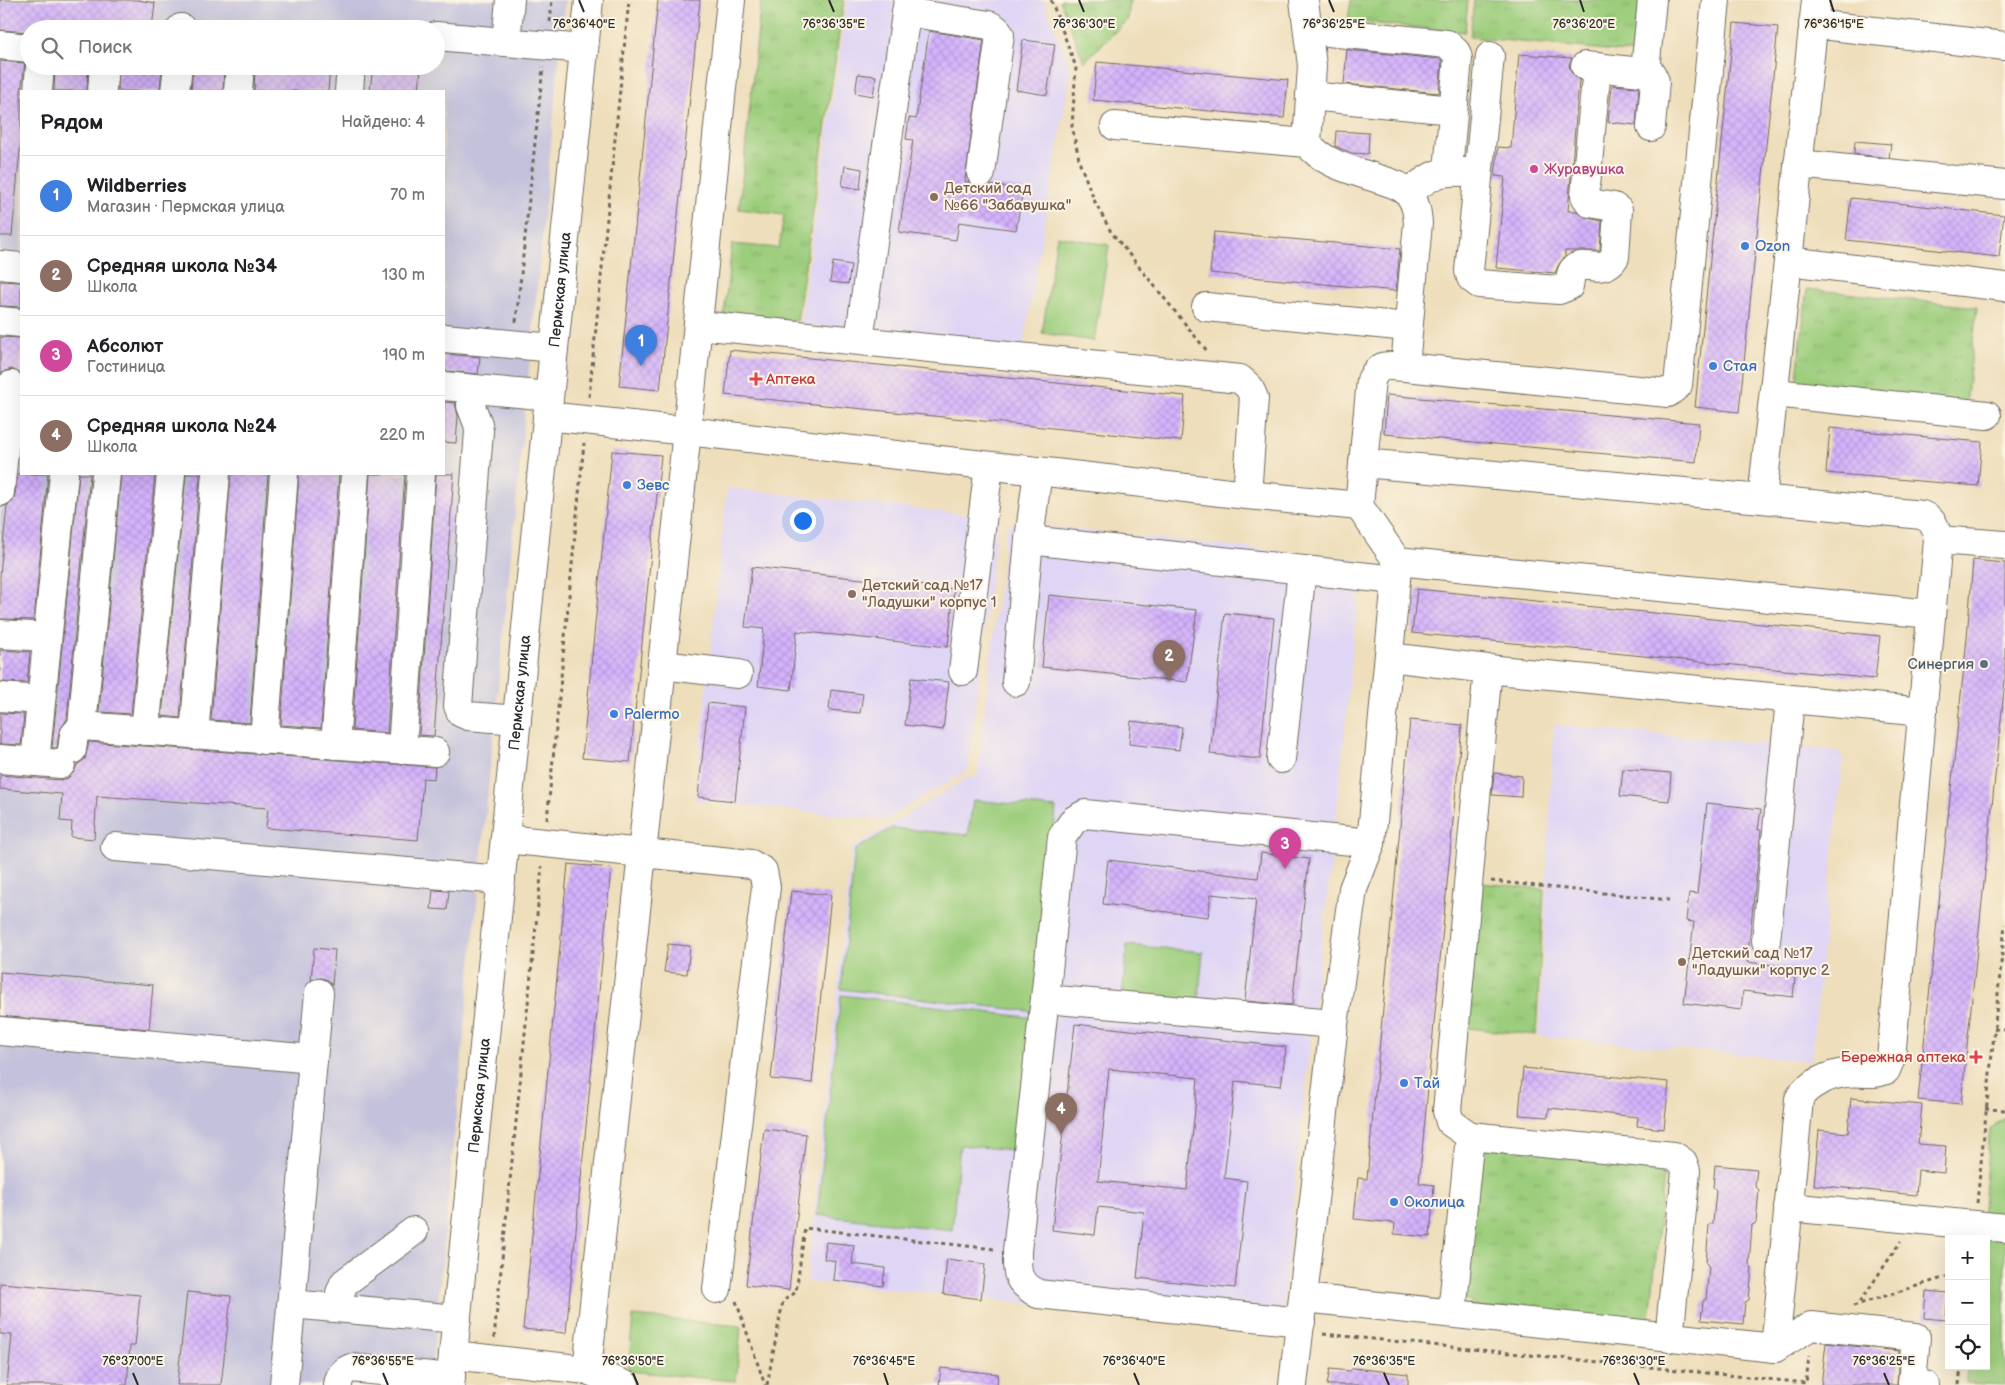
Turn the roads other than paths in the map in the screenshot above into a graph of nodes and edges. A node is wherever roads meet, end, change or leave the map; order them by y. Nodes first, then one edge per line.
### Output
1 (510, 0) edge
2 (588, 0) edge
3 (731, 0) edge
4 (1304, 0) edge
5 (1652, 0) edge
6 (1716, 0) edge
7 (907, 6) edge
8 (1815, 12) edge
9 (1308, 30) junction
10 (445, 37) edge
11 (506, 42) junction
12 (0, 45) edge
13 (2005, 46) edge
14 (20, 47) edge
15 (584, 49) junction
16 (1490, 56) dead end
17 (1645, 72) junction
18 (39, 75) edge
19 (103, 75) edge
20 (177, 75) edge
21 (239, 75) edge
22 (350, 75) edge
23 (38, 90) edge
24 (102, 90) edge
25 (175, 90) edge
26 (238, 90) edge
27 (349, 90) edge
28 (1310, 96) junction
29 (1453, 110) junction
30 (1115, 126) dead end
31 (1651, 127) dead end
32 (1307, 143) junction
33 (1798, 164) junction
34 (1448, 170) junction
35 (981, 173) dead end
36 (1479, 173) junction
37 (2005, 185) edge
38 (1408, 193) junction
39 (1788, 261) junction
40 (0, 265) edge
41 (20, 267) edge
42 (2005, 287) edge
43 (1206, 307) dead end
44 (0, 321) edge
45 (20, 323) edge
46 (698, 325) junction
47 (1408, 327) junction
48 (445, 338) edge
49 (858, 340) junction
50 (554, 348) junction
51 (1405, 367) junction
52 (11, 385) edge
53 (445, 386) edge
54 (471, 388) junction
55 (1774, 393) junction
56 (548, 406) junction
57 (1987, 415) dead end
58 (687, 431) junction
59 (1363, 463) junction
60 (989, 466) junction
61 (1038, 471) junction
62 (64, 475) edge
63 (106, 475) edge
64 (171, 475) edge
65 (216, 475) edge
66 (284, 475) edge
67 (355, 475) edge
68 (421, 475) edge
69 (0, 492) edge
70 (1247, 495) junction
71 (1762, 499) junction
72 (1359, 506) junction
73 (1029, 540) junction
74 (1938, 540) junction
75 (2005, 545) edge
76 (1302, 570) junction
77 (1396, 570) junction
78 (1931, 614) junction
79 (0, 634) edge
80 (47, 637) junction
81 (1389, 657) junction
82 (662, 665) junction
83 (1488, 669) junction
84 (963, 671) dead end
85 (738, 674) dead end
86 (1016, 682) dead end
87 (0, 696) edge
88 (41, 700) junction
89 (1790, 700) junction
90 (1923, 712) junction
91 (517, 720) junction
92 (146, 731) junction
93 (194, 735) junction
94 (264, 740) junction
95 (335, 745) junction
96 (402, 749) junction
97 (63, 750) junction
98 (435, 752) dead end
99 (1281, 758) dead end
100 (0, 759) edge
101 (505, 839) junction
102 (1371, 843) junction
103 (115, 847) dead end
104 (641, 853) junction
105 (501, 880) junction
106 (1766, 941) dead end
107 (319, 994) dead end
108 (1045, 999) junction
109 (1334, 1024) junction
110 (0, 1031) edge
111 (313, 1059) junction
112 (1470, 1136) junction
113 (1788, 1207) junction
114 (2005, 1228) edge
115 (414, 1231) dead end
116 (717, 1289) road end
117 (291, 1304) junction
118 (338, 1308) junction
119 (1452, 1313) junction
120 (1301, 1317) junction
121 (457, 1320) junction
122 (1668, 1338) junction
123 (1775, 1348) junction
124 (587, 1370) junction
125 (451, 1373) edge
126 (378, 1378) edge
127 (284, 1385) edge
128 (338, 1385) edge
129 (626, 1385) edge
130 (1293, 1385) edge
131 (1925, 1385) edge

1 - 11 street
2 - 15 street, Пермская улица
3 - 46 street
4 - 9 street
5 - 17 street
6 - 51 street
7 - 35 street
7 - 49 street
8 - 13 street
8 - 33 street
9 - 28 street
9 - 29 street
10 - 11 street
11 - 15 street
12 - 14 street
15 - 50 street, Пермская улица
16 - 36 street
17 - 31 street
17 - 36 street
18 - 23 street
19 - 24 street
20 - 25 street
21 - 26 street
22 - 27 street
28 - 29 street
28 - 32 street
29 - 34 street
30 - 32 street
32 - 38 street
33 - 37 street
33 - 39 street
34 - 36 street
34 - 38 street
38 - 47 street
39 - 42 street
39 - 55 street
40 - 41 street
43 - 47 street
44 - 45 street
46 - 49 street
46 - 58 street
47 - 51 street
48 - 50 street
49 - 70 street
50 - 56 street, Пермская улица
51 - 59 street
52 - 69 street
53 - 54 street
54 - 56 street
54 - 91 street
55 - 57 street
55 - 71 street
56 - 58 street
56 - 91 street, Пермская улица
58 - 60 street
58 - 82 street
59 - 71 street
59 - 72 street
60 - 61 street
60 - 84 street
61 - 70 street
61 - 73 street
62 - 80 street
63 - 97 street
64 - 92 street
65 - 93 street
66 - 94 street
67 - 95 street
68 - 96 street
70 - 72 street
71 - 74 street
72 - 77 street
73 - 76 street
73 - 86 street
74 - 75 street
74 - 78 street
76 - 77 street
76 - 99 street
77 - 78 street
77 - 81 street
78 - 90 street
79 - 80 street
80 - 88 street
81 - 83 street
81 - 102 street
82 - 85 street
82 - 104 street
83 - 89 street
83 - 112 street
87 - 88 street
88 - 97 street
89 - 90 street
89 - 106 street
90 - 113 street
91 - 101 street, Пермская улица
92 - 93 street
92 - 97 street
93 - 94 street
94 - 95 street
95 - 96 street
96 - 98 street
97 - 100 street
101 - 104 street
101 - 105 street, Пермская улица
102 - 108 street
102 - 109 street
103 - 105 street
104 - 116 street
104 - 124 street
105 - 121 street, Пермская улица
107 - 111 street
108 - 109 street
108 - 120 street
109 - 120 street
110 - 111 street
111 - 117 street
112 - 119 street
112 - 122 street
113 - 114 street
113 - 123 street
115 - 118 street
117 - 118 street
117 - 127 street
118 - 121 street
119 - 120 street
119 - 122 street
120 - 130 street
121 - 125 street, Пермская улица
122 - 123 street
123 - 131 street
124 - 125 street
124 - 129 street
125 - 126 street
126 - 128 street

